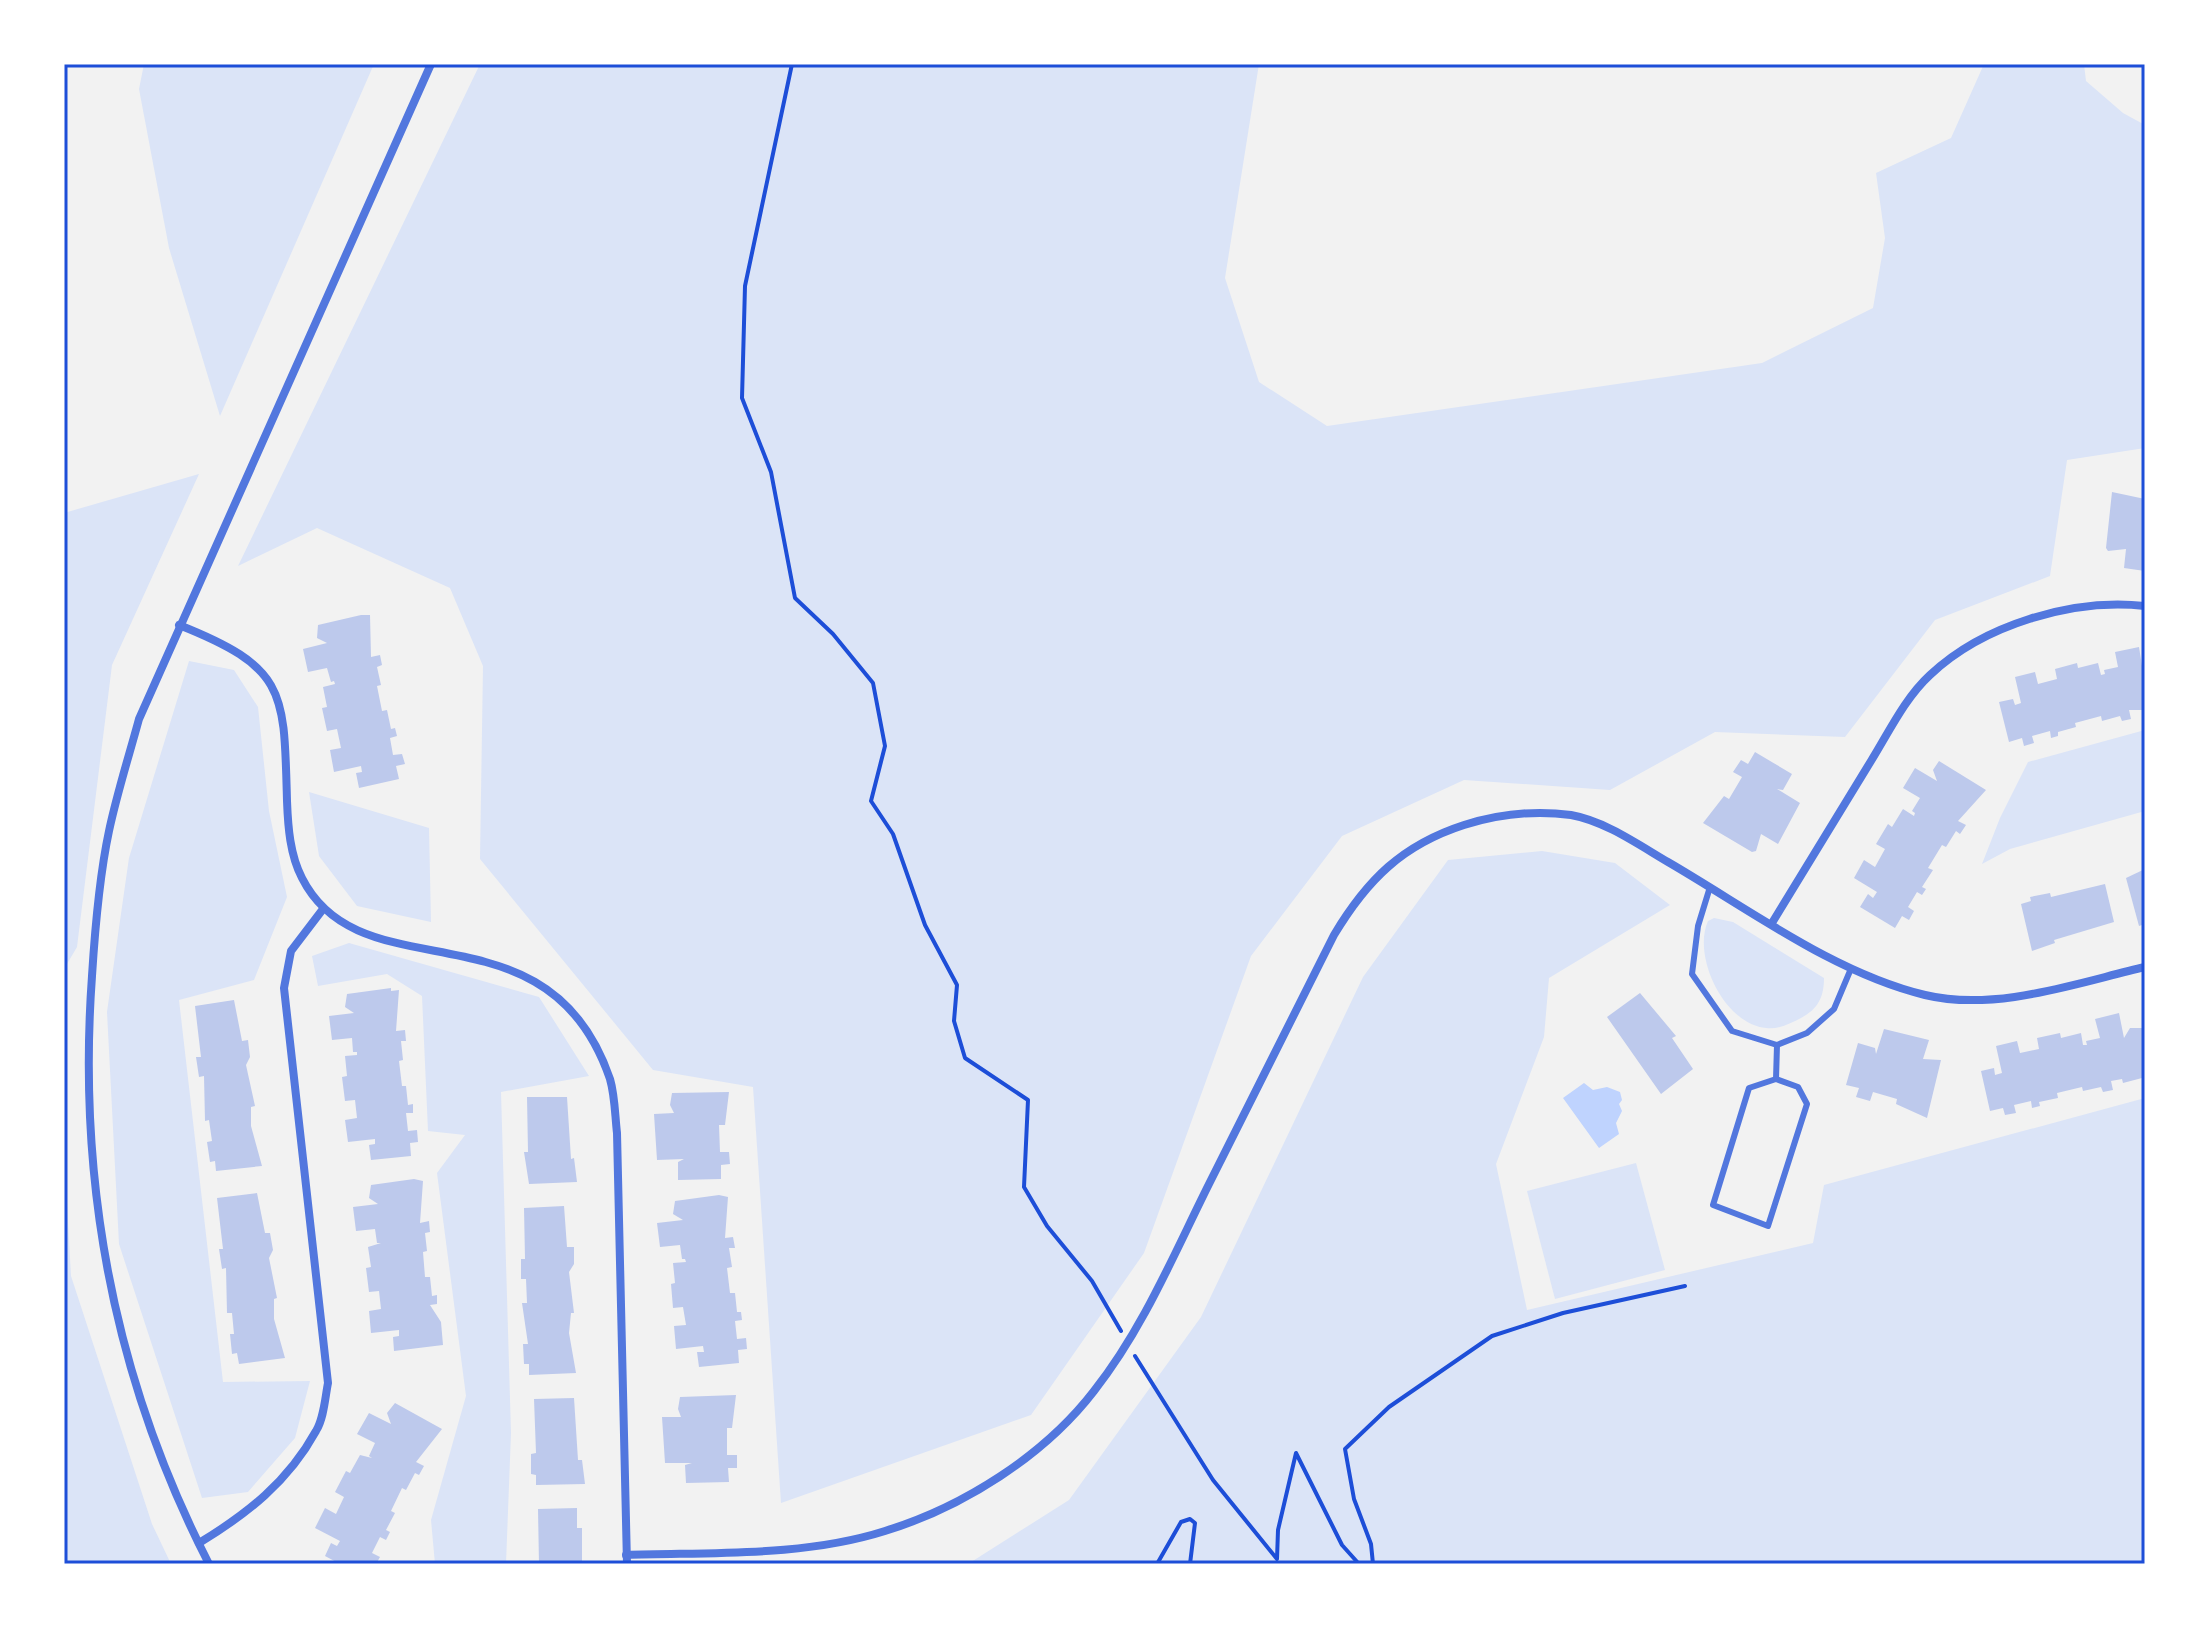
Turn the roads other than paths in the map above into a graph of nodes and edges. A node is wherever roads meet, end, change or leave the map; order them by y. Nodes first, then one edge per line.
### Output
1 (431, 64) edge
2 (2145, 606) edge
3 (179, 625) junction
4 (1710, 887) junction
5 (323, 909) junction
6 (1772, 923) junction
7 (2145, 967) edge
8 (1850, 971) junction
9 (1777, 1045) junction
10 (1776, 1079) junction
11 (199, 1543) junction
12 (626, 1559) edge
13 (209, 1564) edge

1 - 3 street
2 - 6 street
3 - 5 street
3 - 11 street
4 - 6 street
4 - 9 lane
4 - 12 street
5 - 11 street
5 - 12 street
6 - 8 street
7 - 8 street
8 - 9 lane
9 - 10 lane
10 - 10 lane
11 - 13 street

